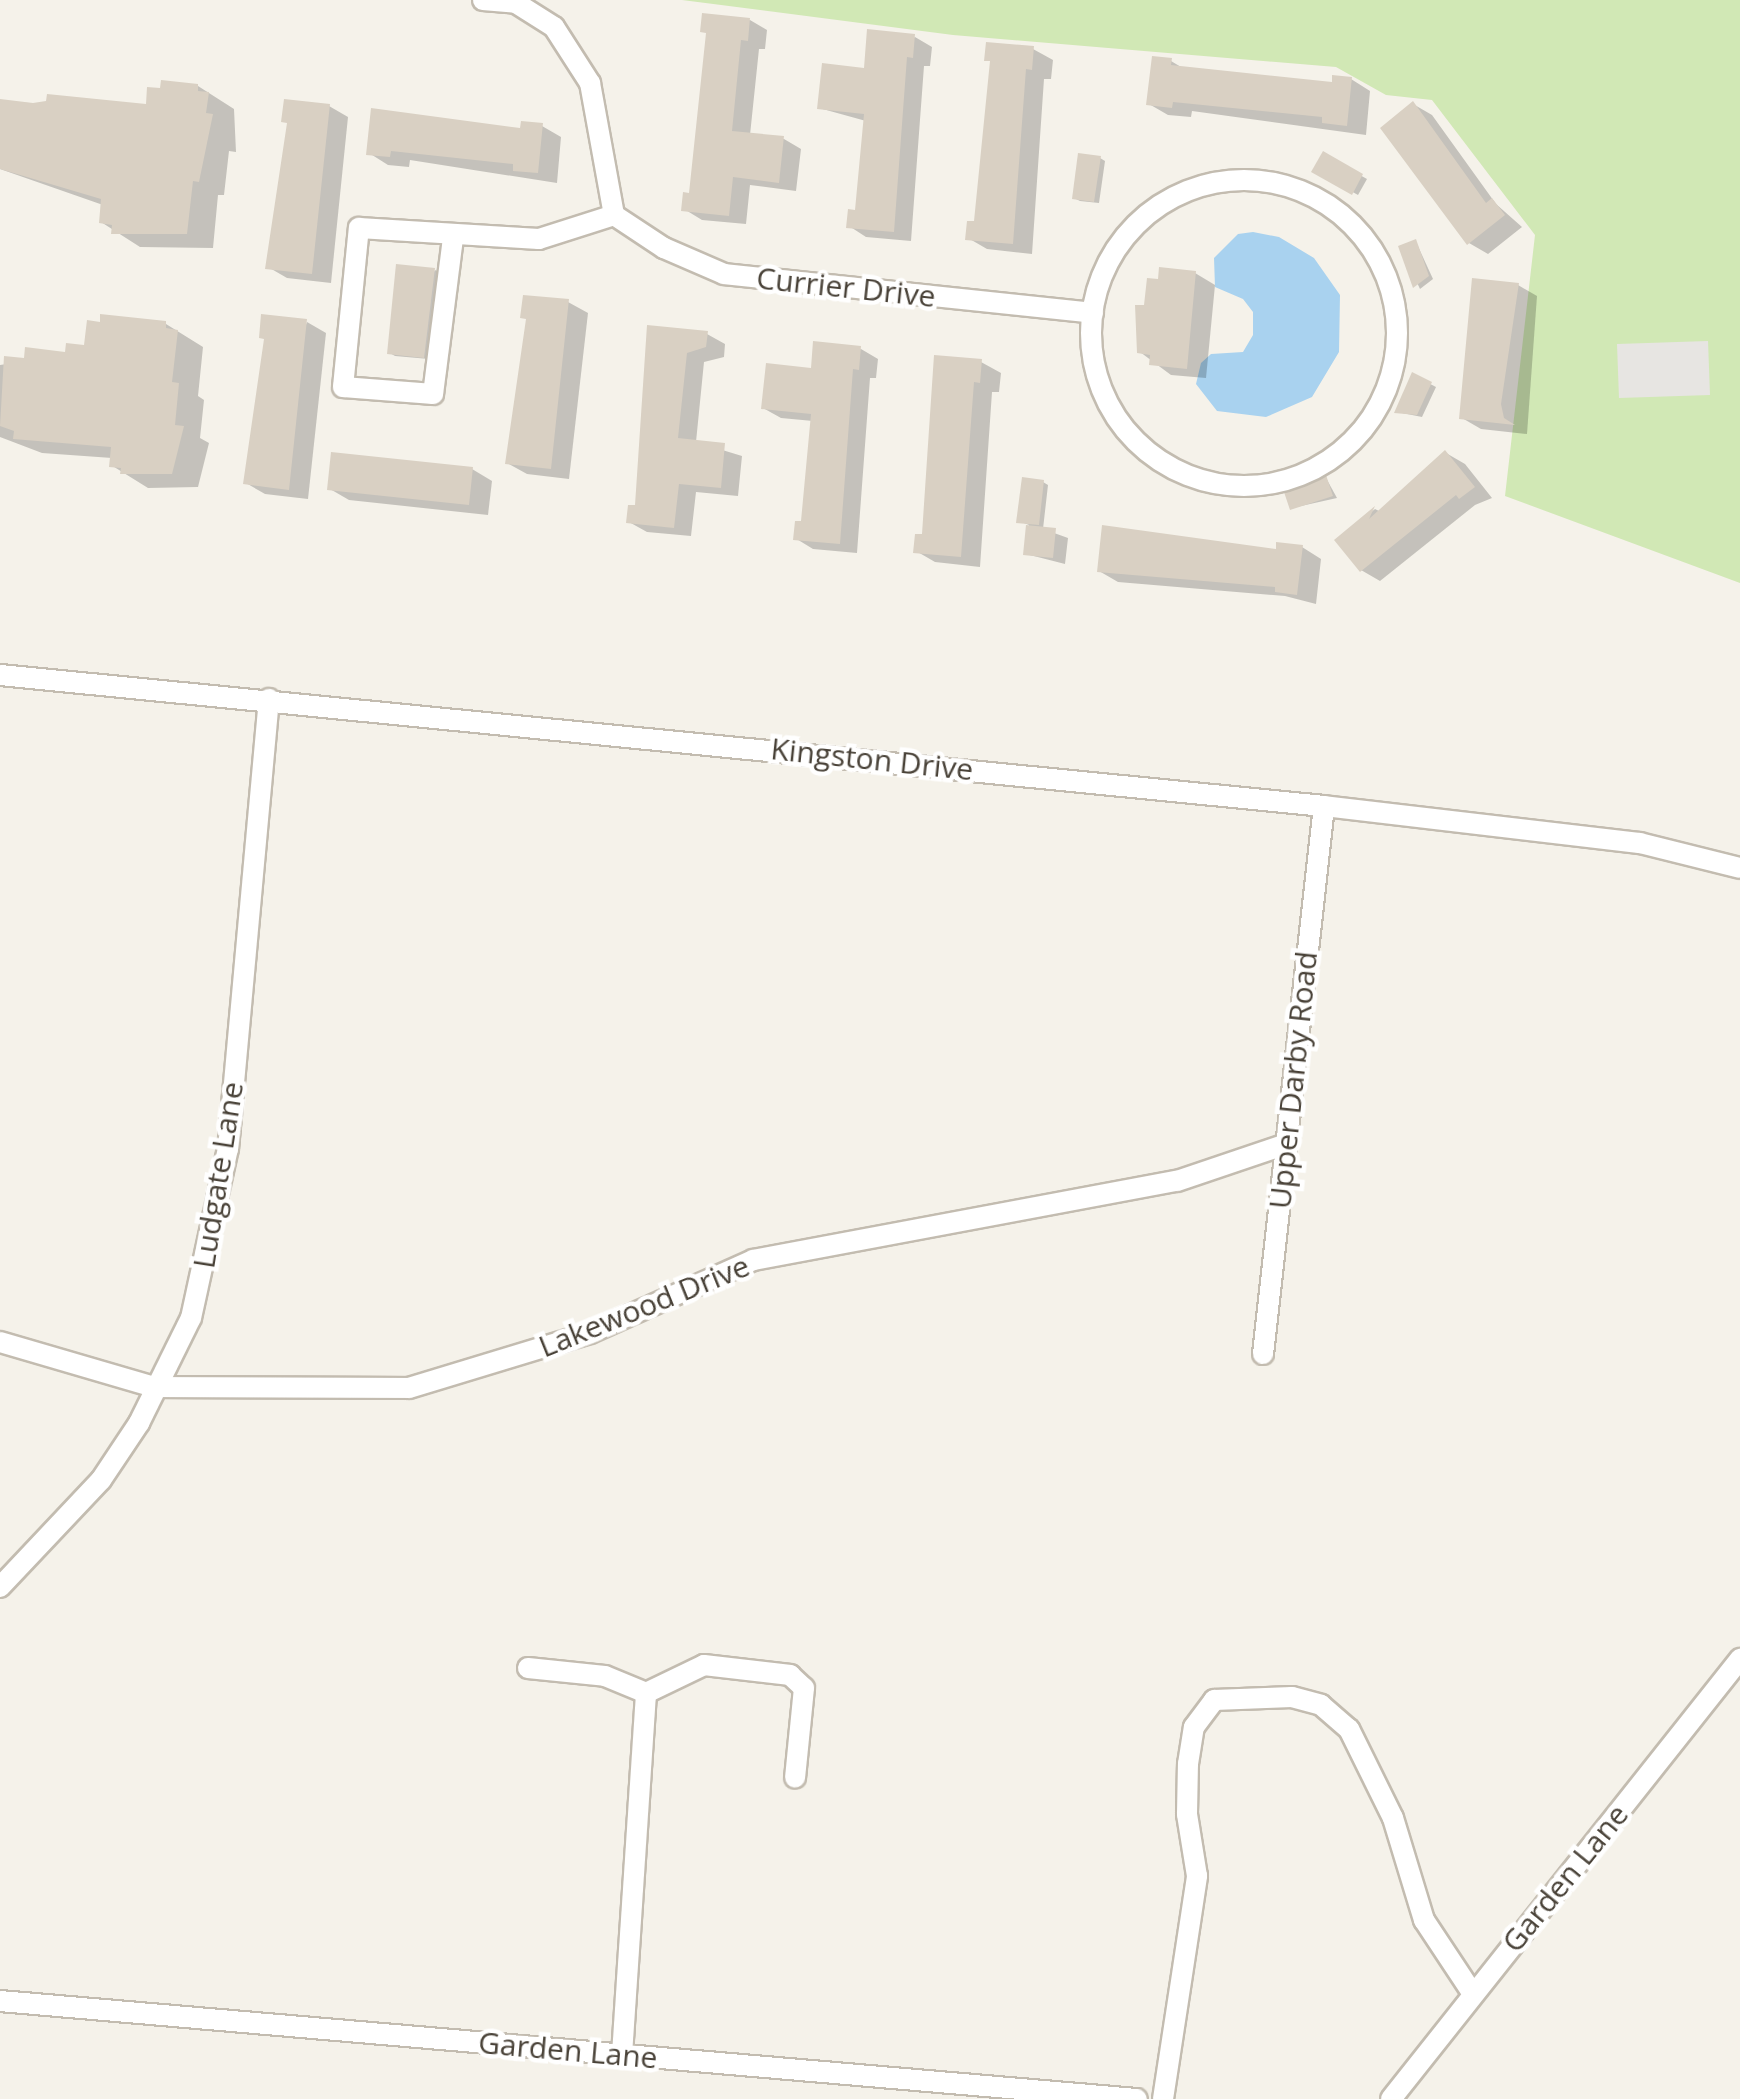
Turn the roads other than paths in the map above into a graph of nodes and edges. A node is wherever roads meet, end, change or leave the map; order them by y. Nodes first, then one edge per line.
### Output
1 (483, 0) edge
2 (614, 215) junction
3 (452, 238) junction
4 (1093, 313) junction
5 (0, 675) edge
6 (269, 699) junction
7 (1324, 806) junction
8 (1740, 868) edge
9 (1286, 1144) junction
10 (0, 1342) edge
11 (1263, 1354) dead end
12 (154, 1386) junction
13 (0, 1586) edge
14 (1740, 1659) edge
15 (528, 1668) dead end
16 (646, 1693) junction
17 (796, 1778) dead end
18 (1473, 1994) junction
19 (0, 2001) edge
20 (622, 2054) junction
21 (1137, 2099) edge
22 (1163, 2099) edge
23 (1391, 2099) edge

1 - 2 street
2 - 3 street
2 - 4 street, Currier Drive
3 - 3 street
4 - 4 street
5 - 6 street, Kingston Drive
6 - 7 street, Kingston Drive
6 - 12 street, Ludgate Lane
7 - 8 street, Kingston Drive
7 - 9 street, Upper Darby Road
9 - 11 street, Upper Darby Road
9 - 12 street, Lakewood Drive
10 - 12 street, Lakewood Drive
12 - 13 street, Ludgate Lane
14 - 18 street, Garden Lane
15 - 16 street
16 - 17 street
16 - 20 street
18 - 22 street
18 - 23 street, Garden Lane
19 - 20 street, Garden Lane
20 - 21 street, Garden Lane

